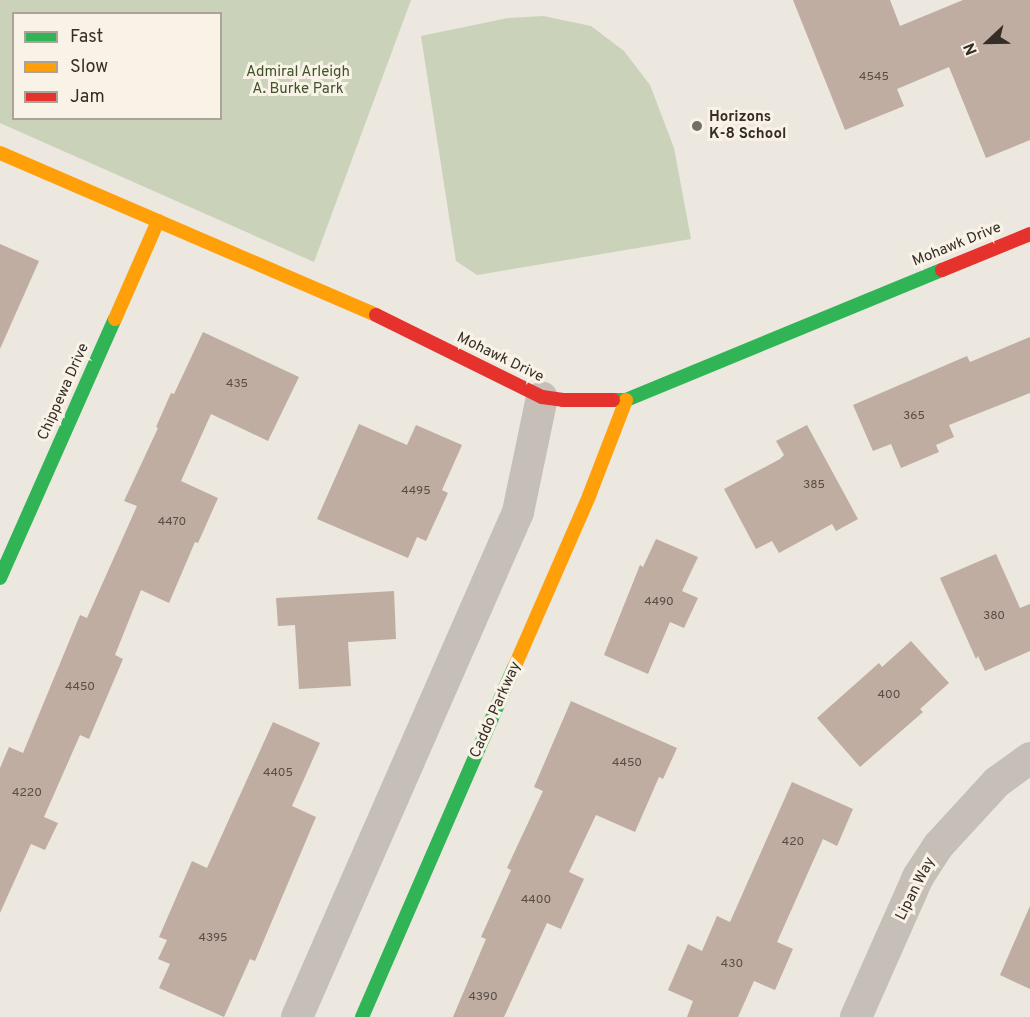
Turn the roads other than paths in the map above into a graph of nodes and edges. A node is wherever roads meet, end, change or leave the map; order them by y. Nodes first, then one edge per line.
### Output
1 (0, 153) edge
2 (158, 221) junction
3 (1030, 234) edge
4 (542, 397) junction
5 (626, 400) junction
6 (0, 578) edge
7 (1030, 758) edge
8 (297, 1017) edge
9 (362, 1017) edge
10 (856, 1017) edge

1 - 2 street, Mohawk Drive
2 - 4 street, Mohawk Drive
2 - 6 street, Chippewa Drive
3 - 5 street, Mohawk Drive
4 - 5 street, Mohawk Drive
4 - 8 street
5 - 9 street, Caddo Parkway
7 - 10 street, Lipan Way

